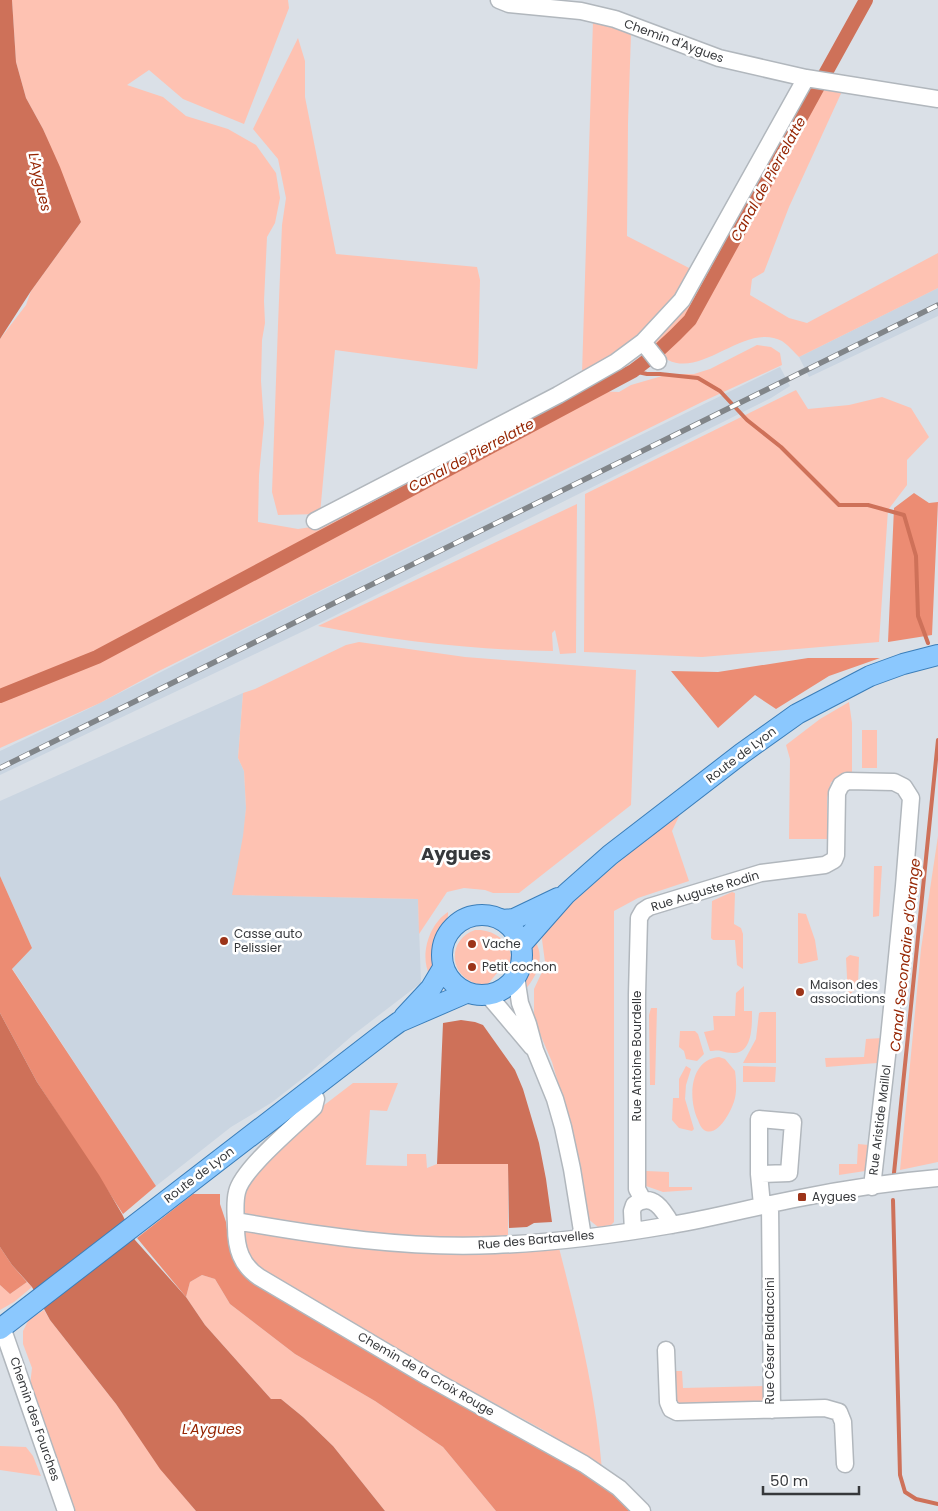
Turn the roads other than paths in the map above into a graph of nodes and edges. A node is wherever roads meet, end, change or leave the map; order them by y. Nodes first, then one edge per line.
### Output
1 (499, 0) edge
2 (806, 78) junction
3 (938, 99) edge
4 (645, 345) junction
5 (658, 361) dead end
6 (315, 521) dead end
7 (938, 656) edge
8 (904, 787) joint
9 (566, 894) junction
10 (644, 912) joint
11 (502, 920) junction
12 (521, 945) junction
13 (443, 968) junction
14 (516, 977) junction
15 (466, 992) junction
16 (488, 995) junction
17 (400, 1022) junction
18 (535, 1050) junction
19 (312, 1089) junction
20 (759, 1174) dead end
21 (938, 1178) edge
22 (872, 1187) junction
23 (642, 1200) junction
24 (766, 1205) junction
25 (236, 1221) junction
26 (672, 1225) junction
27 (633, 1231) junction
28 (583, 1237) junction
29 (1, 1328) edge
30 (666, 1350) dead end
31 (772, 1410) junction
32 (845, 1464) dead end
33 (66, 1511) edge
34 (642, 1511) edge

1 - 2 street, Chemin d'Aygues
2 - 3 street, Chemin d'Aygues
2 - 4 street
4 - 5 street
4 - 6 street
7 - 9 main road, Route de Lyon
8 - 10 street, Rue Auguste Rodin
8 - 22 street, Rue Aristide Maillol
9 - 11 main road, Route de Lyon
9 - 12 main road, Route de Lyon
10 - 23 street, Rue Antoine Bourdelle
11 - 12 main road
11 - 13 main road
12 - 14 main road
13 - 15 main road
13 - 17 main road, Route de Lyon
14 - 16 main road
14 - 18 street
15 - 16 main road
15 - 17 main road, Route de Lyon
16 - 18 street
17 - 19 main road, Route de Lyon
18 - 28 street
19 - 25 street
19 - 29 main road, Route de Lyon
20 - 24 street, Rue César Baldaccini
21 - 22 street, Rue des Bartavelles
22 - 24 street, Rue des Bartavelles
23 - 26 street
23 - 27 street
24 - 26 street, Rue des Bartavelles
24 - 31 street, Rue César Baldaccini
25 - 28 street, Rue des Bartavelles
25 - 34 street, Chemin de la Croix Rouge
26 - 27 street, Rue des Bartavelles
27 - 28 street, Rue des Bartavelles
29 - 33 street, Chemin des Fourches
30 - 31 street, Rue César Baldaccini
31 - 32 street

